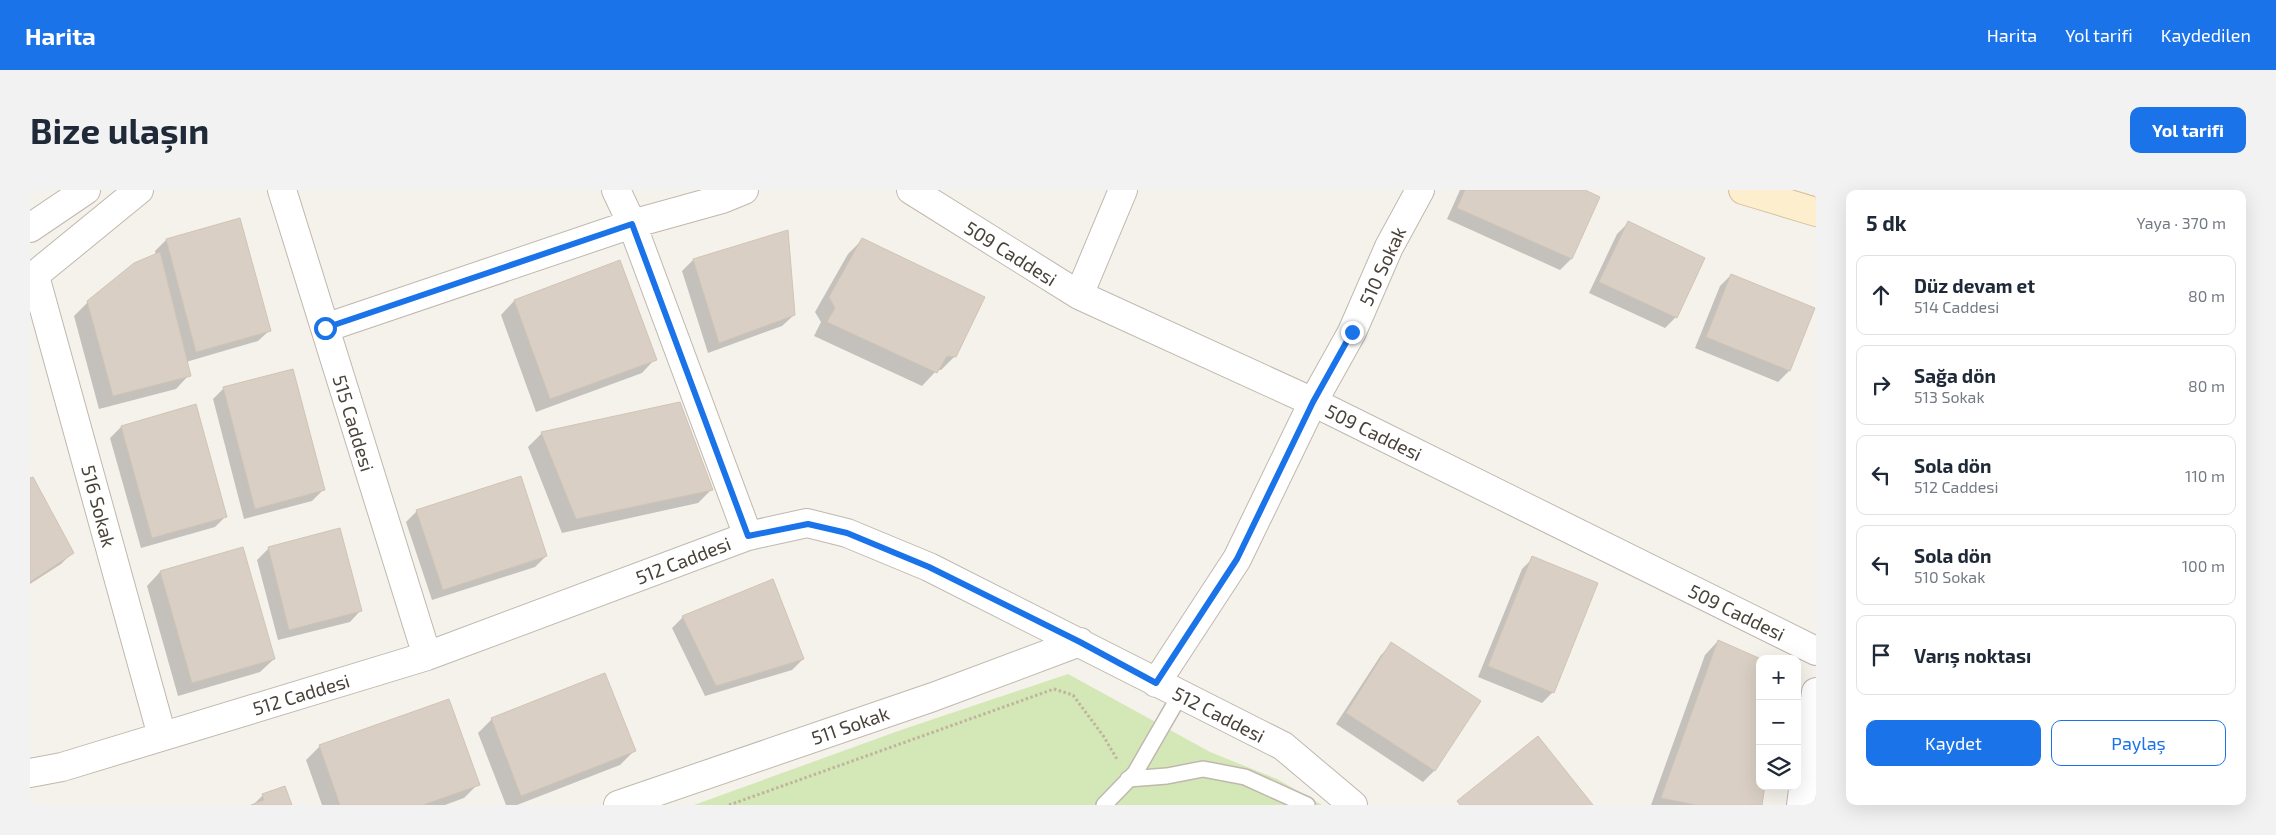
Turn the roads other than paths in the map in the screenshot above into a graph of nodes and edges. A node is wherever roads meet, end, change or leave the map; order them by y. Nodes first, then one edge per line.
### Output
1 (86, 190) edge
2 (139, 190) edge
3 (282, 190) edge
4 (616, 190) edge
5 (744, 190) edge
6 (911, 190) edge
7 (1123, 190) edge
8 (1420, 190) edge
9 (1743, 190) edge
10 (1816, 212) edge
11 (632, 224) junction
12 (30, 228) edge
13 (33, 278) edge
14 (1079, 295) junction
15 (325, 328) junction
16 (1313, 402) junction
17 (748, 536) junction
18 (1080, 642) junction
19 (1816, 651) edge
20 (427, 656) junction
21 (1156, 683) junction
22 (1816, 692) edge
23 (1180, 695) junction
24 (162, 736) junction
25 (30, 774) edge
26 (1128, 780) junction
27 (618, 805) edge
28 (1104, 805) edge
29 (1307, 805) edge
30 (1353, 805) edge
31 (1801, 805) edge

1 - 12 street
2 - 13 street
3 - 15 street, 515 Caddesi
4 - 11 street
5 - 11 street
6 - 14 street, 509 Caddesi
7 - 14 street
8 - 16 street, 510 Sokak
9 - 10 main road
11 - 15 street
11 - 17 street
13 - 24 street, 516 Sokak
14 - 16 street, 509 Caddesi
15 - 20 street, 515 Caddesi
16 - 19 street, 509 Caddesi
16 - 21 street, 510 Sokak
17 - 18 street, 512 Caddesi
17 - 20 street, 512 Caddesi
18 - 21 street, 512 Caddesi
18 - 27 street, 511 Sokak
20 - 24 street, 512 Caddesi
21 - 23 street, 512 Caddesi
22 - 31 street
23 - 26 lane
23 - 30 street, 512 Caddesi
24 - 25 street, 512 Caddesi
26 - 28 lane
26 - 29 lane

